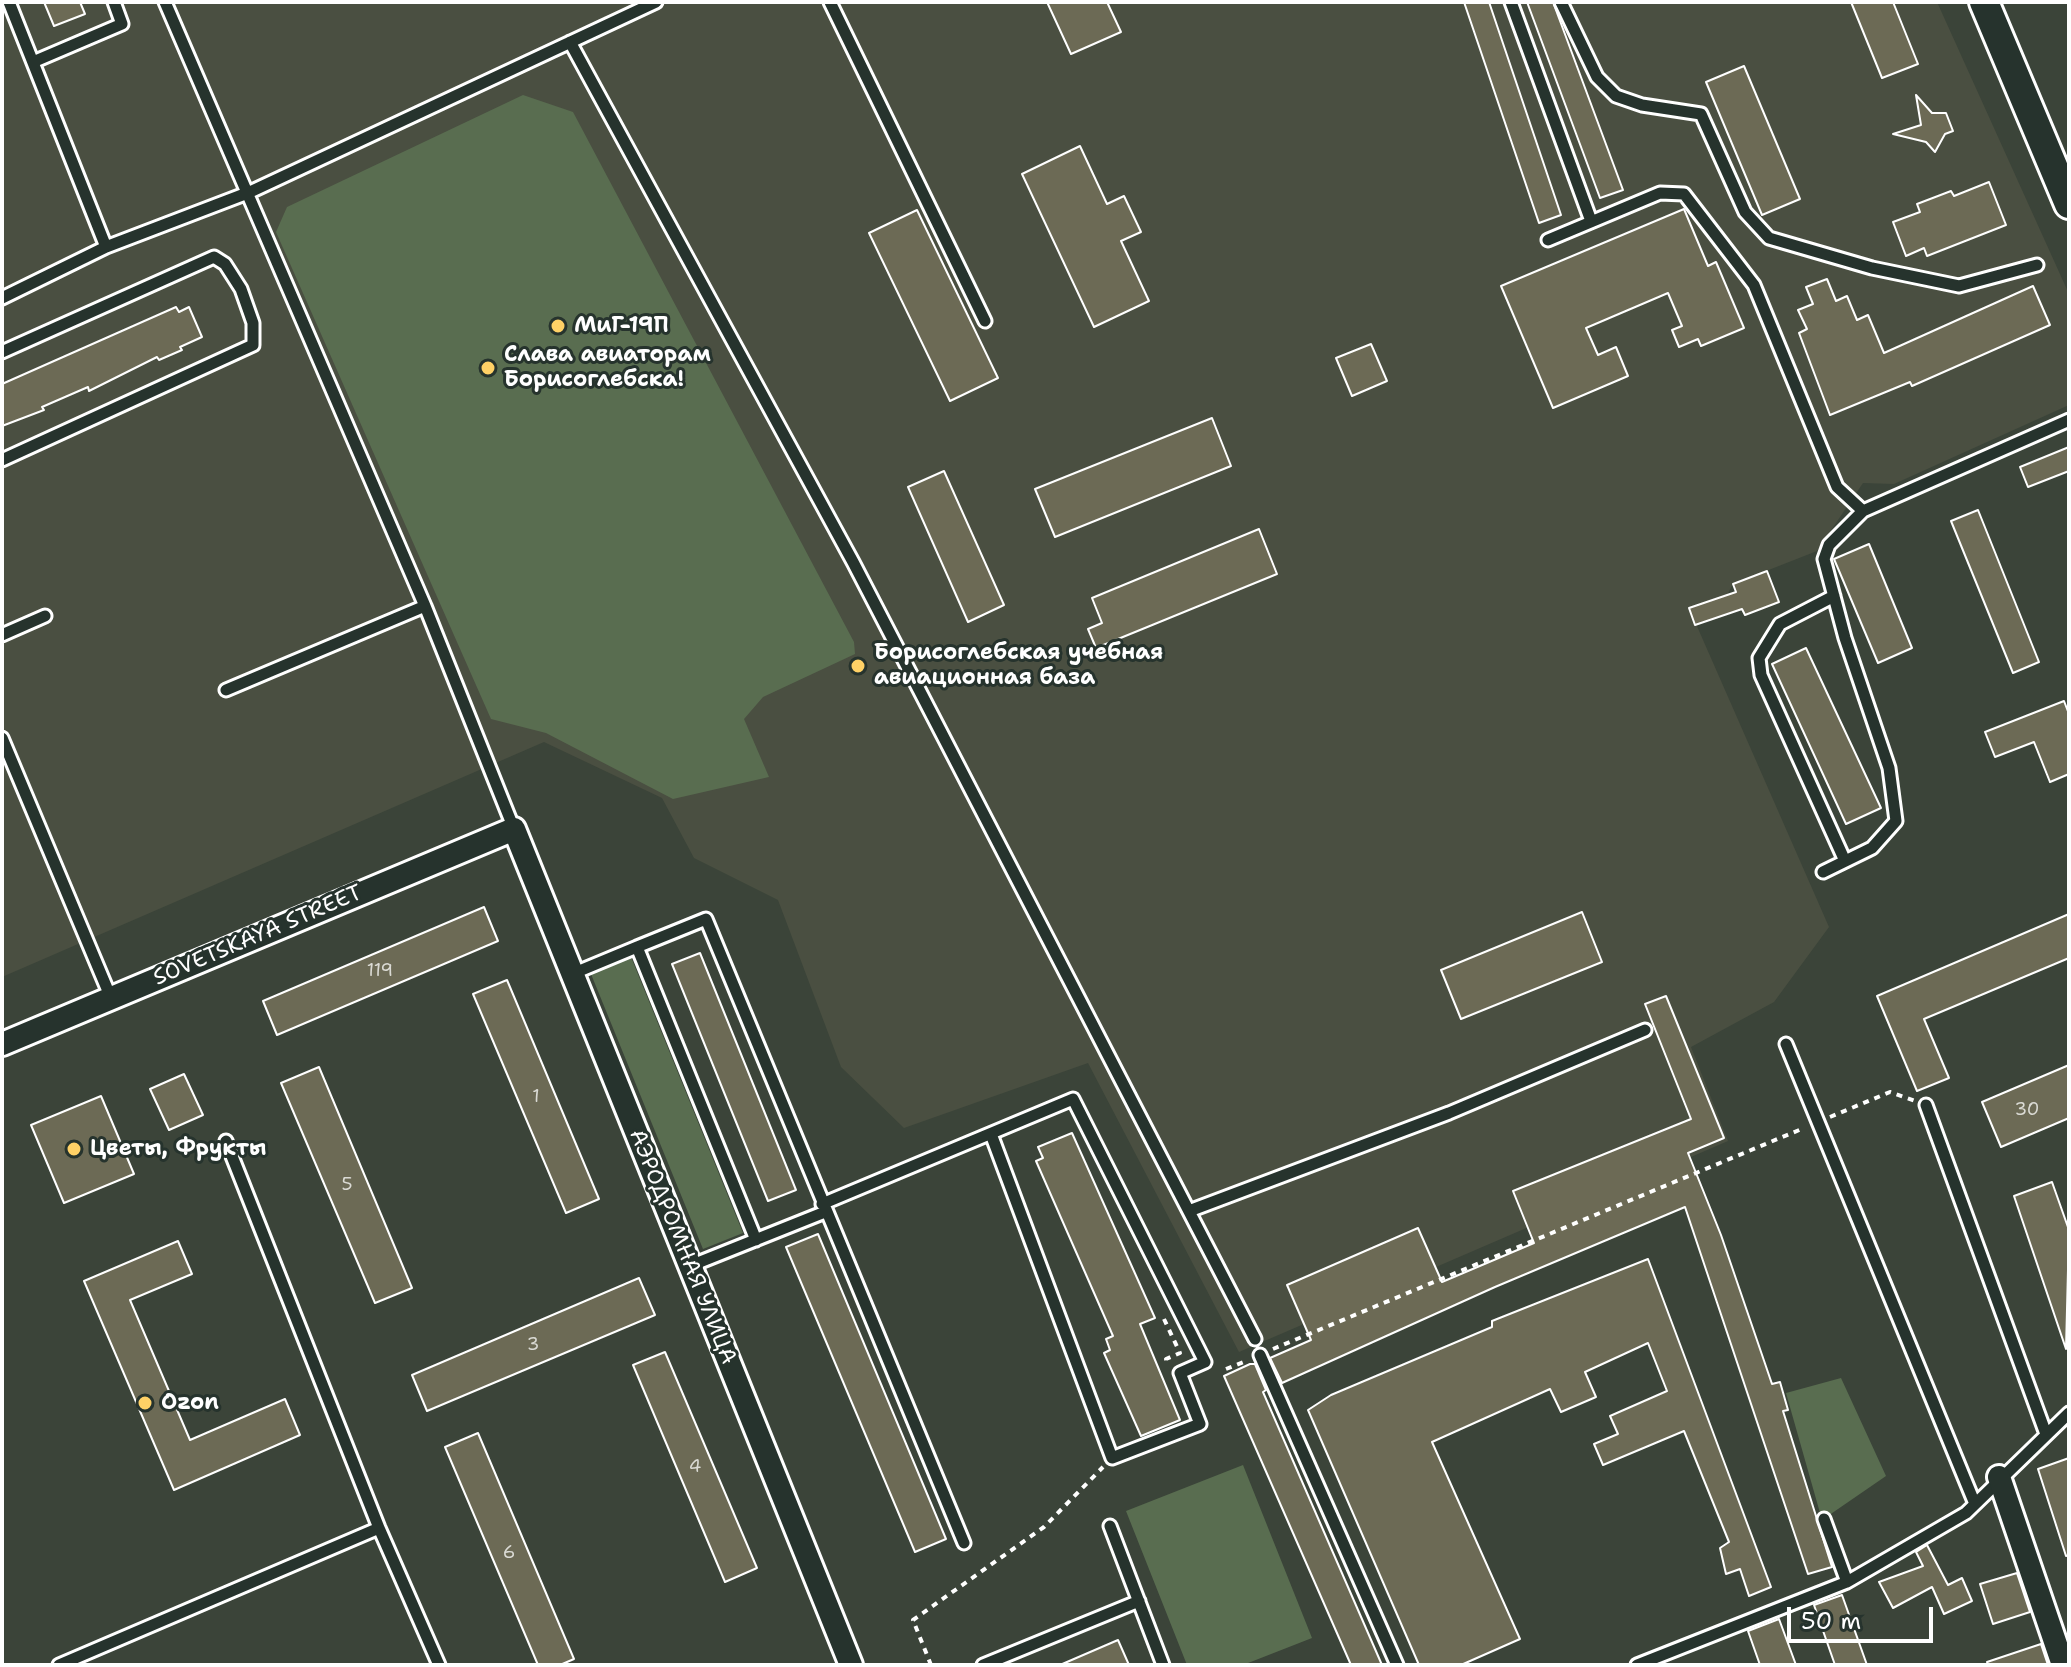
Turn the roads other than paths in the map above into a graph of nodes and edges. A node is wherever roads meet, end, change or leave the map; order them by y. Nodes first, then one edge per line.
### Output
1 (9, 2) edge
2 (114, 2) edge
3 (165, 2) edge
4 (656, 2) edge
5 (830, 2) edge
6 (1511, 2) edge
7 (1561, 2) edge
8 (1984, 2) edge
9 (570, 42) junction
10 (33, 62) junction
11 (2066, 188) edge
12 (250, 192) junction
13 (1591, 221) junction
14 (1548, 240) dead end
15 (106, 247) junction
16 (2037, 265) dead end
17 (2, 298) edge
18 (985, 321) dead end
19 (2, 352) edge
20 (2069, 420) edge
21 (2, 460) edge
22 (1863, 511) junction
23 (1834, 596) junction
24 (425, 606) junction
25 (45, 616) dead end
26 (2, 635) edge
27 (226, 690) dead end
28 (2, 738) edge
29 (514, 829) junction
30 (1845, 861) junction
31 (1823, 872) dead end
32 (637, 947) junction
33 (572, 974) junction
34 (111, 998) junction
35 (1645, 1030) dead end
36 (2, 1044) edge
37 (1786, 1044) dead end
38 (1926, 1105) road end
39 (991, 1134) junction
40 (226, 1141) dead end
41 (823, 1208) junction
42 (1189, 1211) junction
43 (756, 1240) junction
44 (690, 1266) junction
45 (1255, 1339) dead end
46 (1260, 1355) road end
47 (2069, 1413) edge
48 (2046, 1434) junction
49 (1999, 1477) junction
50 (1975, 1504) junction
51 (1824, 1519) dead end
52 (1110, 1526) dead end
53 (379, 1528) junction
54 (964, 1543) dead end
55 (1847, 1582) junction
56 (1139, 1601) junction
57 (59, 1665) edge
58 (439, 1665) edge
59 (851, 1665) edge
60 (983, 1665) edge
61 (1163, 1665) edge
62 (1397, 1665) edge
63 (1637, 1665) edge
64 (2063, 1665) edge

1 - 10 lane
2 - 10 lane
3 - 12 lane
4 - 9 lane
5 - 18 lane
6 - 13 lane
7 - 16 lane
8 - 11 street
9 - 12 lane
9 - 42 lane
10 - 15 lane
12 - 15 lane
12 - 24 lane
13 - 14 lane
13 - 22 lane
15 - 17 lane
19 - 21 lane
20 - 22 lane
22 - 23 lane
23 - 30 lane
23 - 30 lane
24 - 27 lane
24 - 29 lane
25 - 26 lane
28 - 34 lane
29 - 33 street, АЭРОДРОМНАЯ УЛИЦА
29 - 34 street, SOVETSKAYA STREET
30 - 31 lane
32 - 33 lane
32 - 41 lane
32 - 43 lane
33 - 44 street, АЭРОДРОМНАЯ УЛИЦА
34 - 36 street, SOVETSKAYA STREET
35 - 42 lane
37 - 50 lane
38 - 48 lane
39 - 39 lane
39 - 41 lane
40 - 53 lane
41 - 43 lane
41 - 54 lane
42 - 45 lane
43 - 44 lane
44 - 59 street, АЭРОДРОМНАЯ УЛИЦА
46 - 62 lane
47 - 48 lane
48 - 49 lane
49 - 50 lane
49 - 64 street
50 - 55 lane
51 - 55 lane
52 - 56 lane
53 - 57 lane
53 - 58 lane
55 - 63 lane
56 - 60 lane
56 - 61 lane

